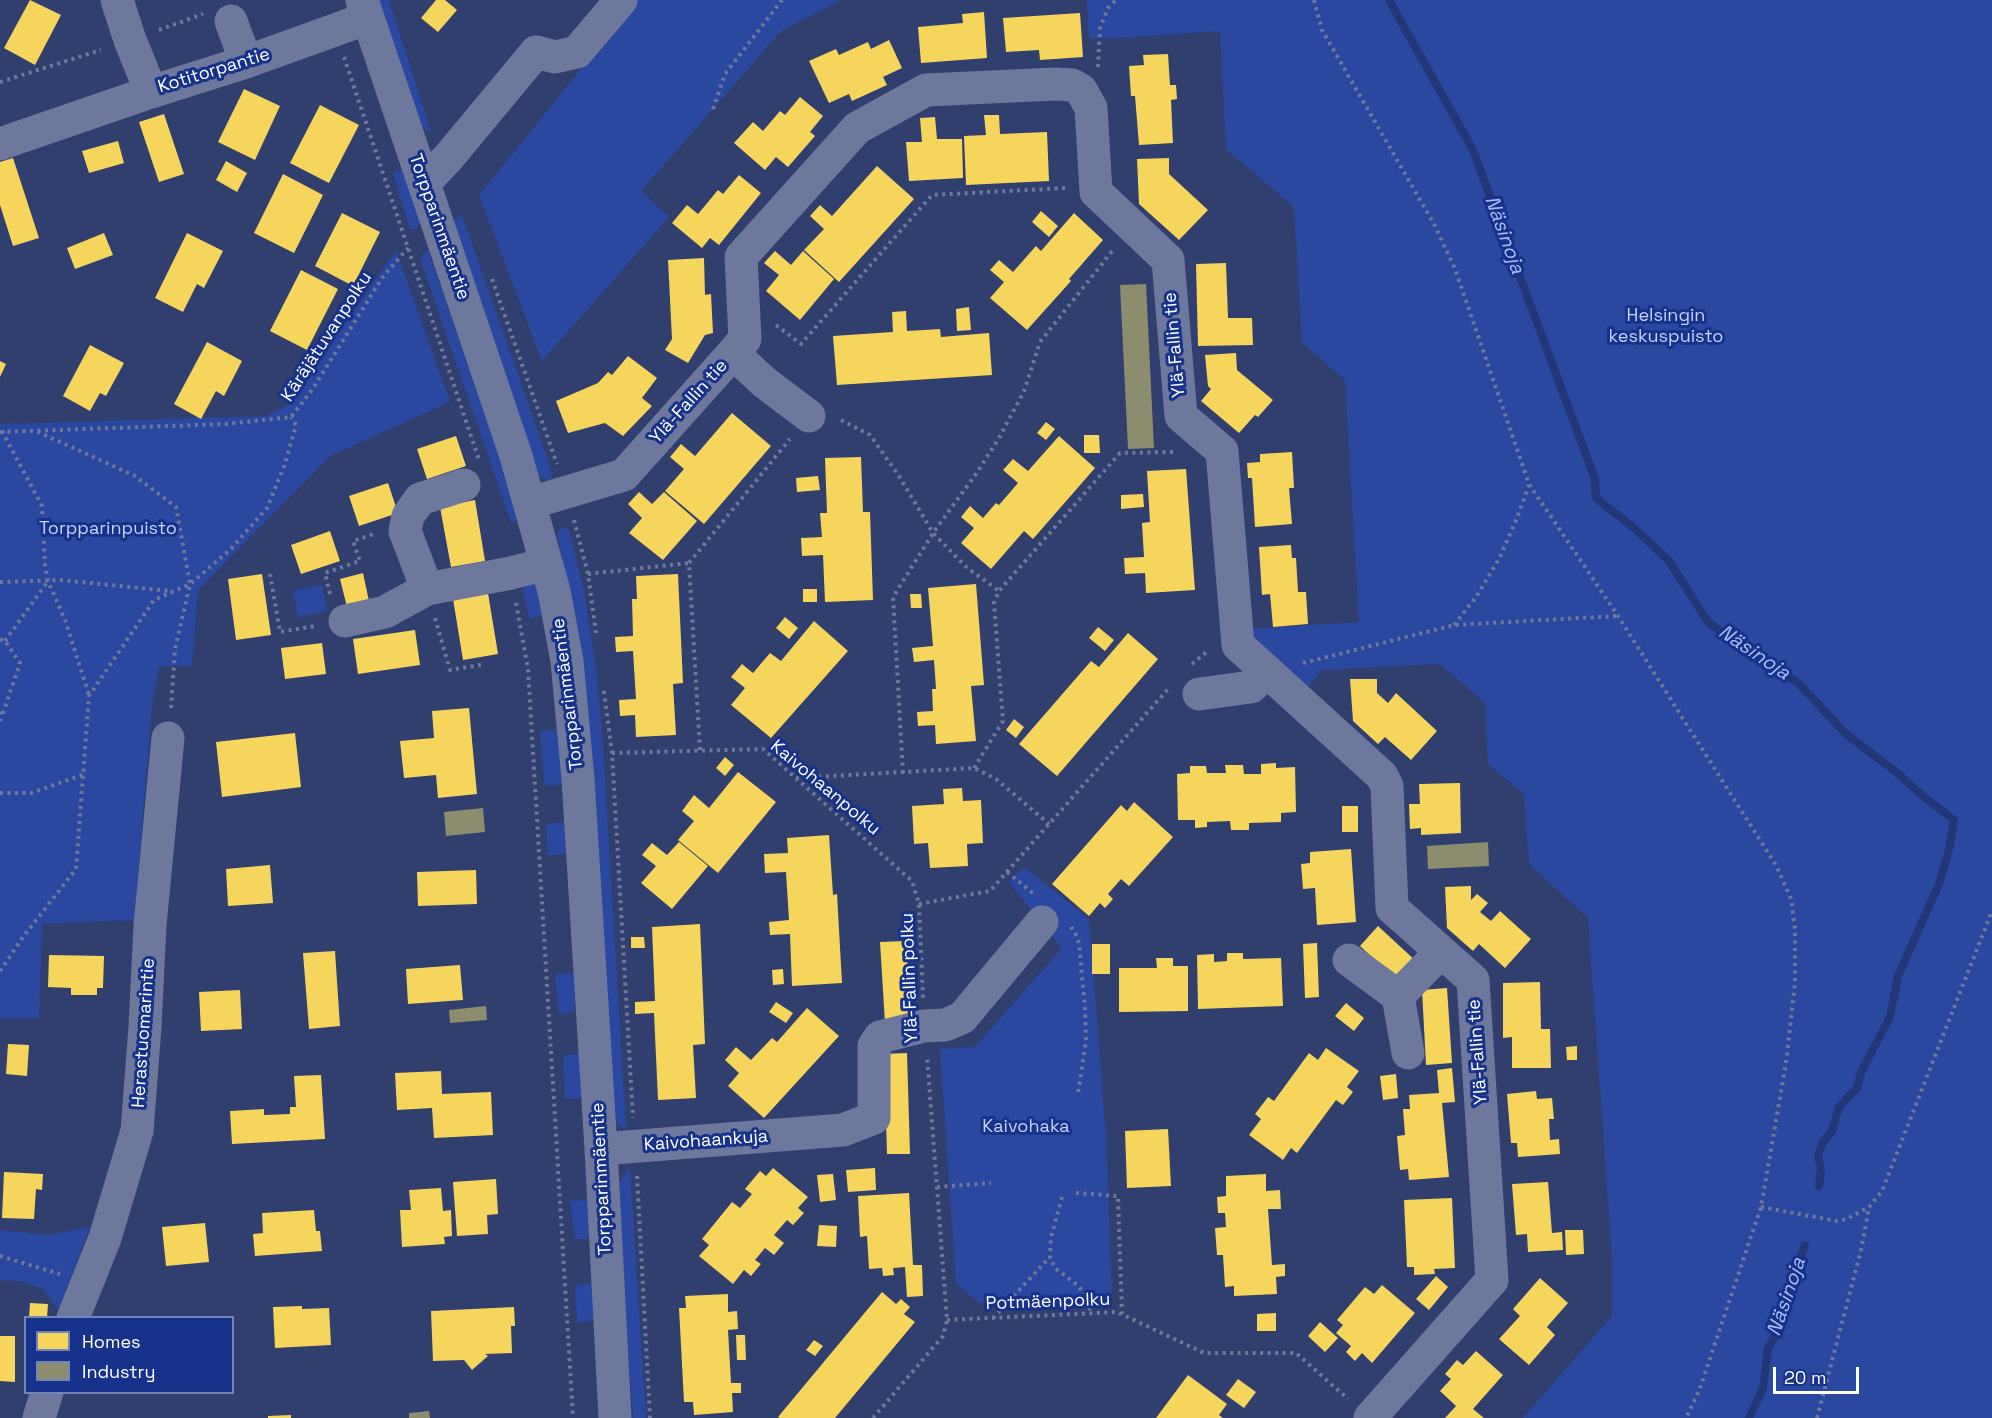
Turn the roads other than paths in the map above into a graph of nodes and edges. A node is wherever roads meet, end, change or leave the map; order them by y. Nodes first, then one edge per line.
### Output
1 (117, 0) edge
2 (621, 0) edge
3 (365, 9) edge
4 (231, 21) dead end
5 (246, 62) junction
6 (151, 92) junction
7 (0, 144) edge
8 (423, 183) junction
9 (733, 352) junction
10 (809, 416) road end
11 (472, 473) road end
12 (530, 503) junction
13 (546, 564) junction
14 (427, 589) junction
15 (339, 622) road end
16 (1269, 673) junction
17 (1185, 683) road end
18 (168, 738) road end
19 (1050, 915) road end
20 (1441, 952) junction
21 (1349, 960) dead end
22 (1398, 996) junction
23 (1408, 1053) dead end
24 (601, 1149) junction
25 (73, 1316) edge
26 (46, 1394) edge
27 (1360, 1409) edge
28 (39, 1418) edge
29 (615, 1418) edge

1 - 6 street, Kotitorpantie
2 - 8 street
3 - 5 street, Kotitorpantie
3 - 8 street, Torpparinmäentie
4 - 5 street
5 - 6 street, Kotitorpantie
6 - 7 street
8 - 12 street, Torpparinmäentie
9 - 10 street
9 - 12 street, Ylä-Fallin tie
9 - 16 street, Ylä-Fallin tie
11 - 14 street
12 - 13 street, Torpparinmäentie
13 - 14 street
13 - 24 street, Torpparinmäentie
14 - 15 street
16 - 17 street
16 - 20 street, Ylä-Fallin tie
18 - 25 street, Herastuomarintie
19 - 24 street, Kaivohaankuja
20 - 22 street
20 - 27 street, Ylä-Fallin tie
21 - 22 street
22 - 23 street
24 - 29 street, Torpparinmäentie
26 - 28 street

